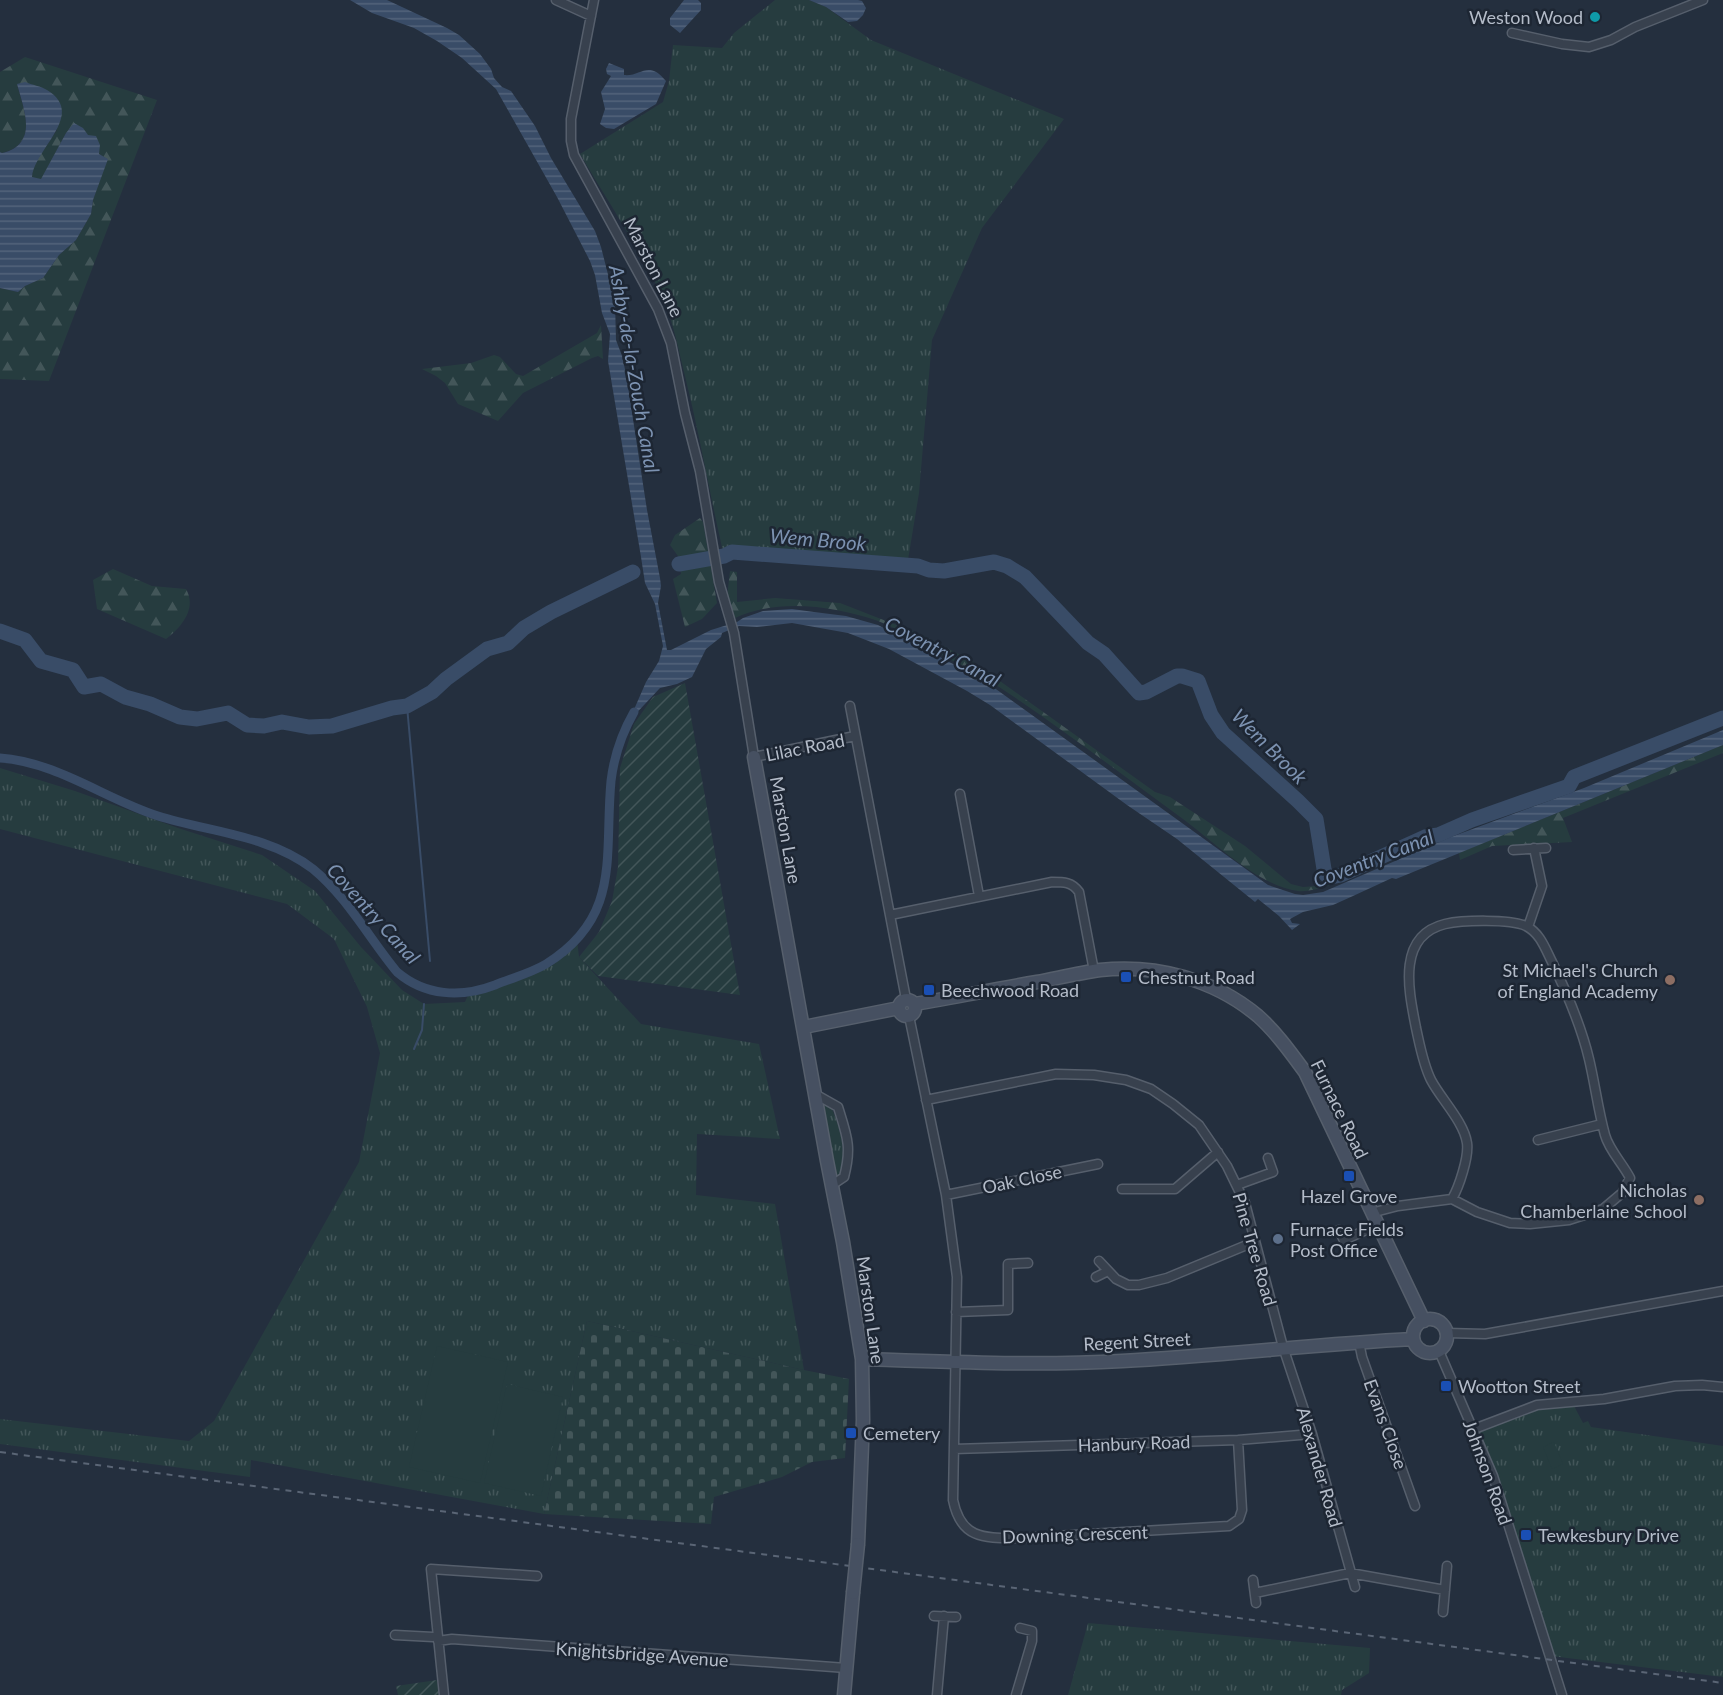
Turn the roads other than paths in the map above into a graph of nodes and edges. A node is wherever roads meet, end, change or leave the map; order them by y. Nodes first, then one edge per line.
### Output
1 (556, 0) edge
2 (594, 0) edge
3 (1703, 0) edge
4 (591, 16) junction
5 (1512, 33) dead end
6 (849, 706) dead end
7 (855, 736) junction
8 (754, 757) junction
9 (960, 794) dead end
10 (1534, 848) junction
11 (1546, 848) dead end
12 (1513, 850) dead end
13 (979, 897) junction
14 (890, 915) junction
15 (1528, 927) junction
16 (1094, 971) junction
17 (907, 1007) junction
18 (804, 1027) junction
19 (815, 1094) junction
20 (926, 1100) junction
21 (1602, 1124) junction
22 (1538, 1140) dead end
23 (1218, 1152) junction
24 (1268, 1158) dead end
25 (1098, 1164) dead end
26 (832, 1185) junction
27 (1237, 1185) junction
28 (1122, 1189) dead end
29 (946, 1195) junction
30 (1452, 1200) junction
31 (1374, 1219) junction
32 (1339, 1230) dead end
33 (1344, 1240) junction
34 (1254, 1242) junction
35 (1348, 1249) dead end
36 (1099, 1261) dead end
37 (1028, 1263) dead end
38 (1108, 1271) junction
39 (1096, 1277) dead end
40 (1723, 1291) edge
41 (956, 1312) junction
42 (1424, 1321) junction
43 (1447, 1333) junction
44 (1413, 1339) junction
45 (1359, 1342) junction
46 (1283, 1347) junction
47 (1438, 1351) junction
48 (862, 1359) junction
49 (956, 1362) junction
50 (1723, 1388) edge
51 (1474, 1429) junction
52 (1312, 1434) junction
53 (1238, 1440) junction
54 (954, 1449) junction
55 (1415, 1506) dead end
56 (1447, 1566) dead end
57 (1350, 1573) junction
58 (537, 1576) dead end
59 (1253, 1580) dead end
60 (1355, 1587) dead end
61 (1445, 1590) junction
62 (1255, 1593) junction
63 (1256, 1603) dead end
64 (1443, 1612) dead end
65 (934, 1616) dead end
66 (944, 1616) junction
67 (956, 1617) dead end
68 (1020, 1628) dead end
69 (395, 1635) dead end
70 (437, 1638) junction
71 (846, 1668) junction
72 (444, 1695) edge
73 (844, 1695) edge
74 (937, 1695) edge
75 (1016, 1695) edge
76 (1562, 1695) edge

1 - 4 street
2 - 4 street, Marston Lane
3 - 5 street
4 - 8 street, Marston Lane
6 - 7 street
7 - 8 street, Lilac Road
7 - 14 street
8 - 18 street, Marston Lane
9 - 13 street
10 - 11 street
10 - 12 street
10 - 15 street
13 - 14 street
13 - 16 street
14 - 17 street
15 - 21 street
15 - 30 street
16 - 17 street, Furnace Road
16 - 31 street, Furnace Road
17 - 18 street, Furnace Road
17 - 20 street
18 - 19 street, Marston Lane
19 - 26 street, Marston Lane
19 - 26 street
20 - 23 street, Pine Tree Road
20 - 29 street
21 - 22 street
21 - 30 street
23 - 27 street, Pine Tree Road
23 - 28 street
24 - 27 street
25 - 29 street, Oak Close
26 - 48 street, Marston Lane
27 - 34 street, Pine Tree Road
29 - 41 street
30 - 31 street
31 - 33 street
31 - 42 street, Furnace Road
32 - 33 street
33 - 35 street
34 - 38 street
34 - 46 street, Pine Tree Road
36 - 38 street
37 - 41 street
38 - 39 street
40 - 43 street
41 - 49 street
42 - 43 street
42 - 44 street
43 - 47 street
44 - 45 street, Regent Street
44 - 47 street
45 - 46 street, Regent Street
45 - 55 street, Evans Close
46 - 49 street, Regent Street
46 - 52 street, Alexander Road
47 - 51 street, Johnson Road
48 - 49 street, Regent Street
48 - 71 street, Marston Lane, bridge
49 - 54 street, Downing Crescent
50 - 51 street
51 - 76 street, Johnson Road
52 - 53 street, Hanbury Road
52 - 57 street, Alexander Road
53 - 54 street, Hanbury Road
53 - 54 street, Downing Crescent
56 - 61 street
57 - 60 street, Alexander Road
57 - 61 street
57 - 62 street
58 - 70 street
59 - 62 street
61 - 64 street
62 - 63 street
65 - 66 street
66 - 67 street
66 - 74 street
68 - 75 street
69 - 70 street, Knightsbridge Avenue
70 - 71 street, Knightsbridge Avenue
70 - 72 street
71 - 73 street, Marston Lane

